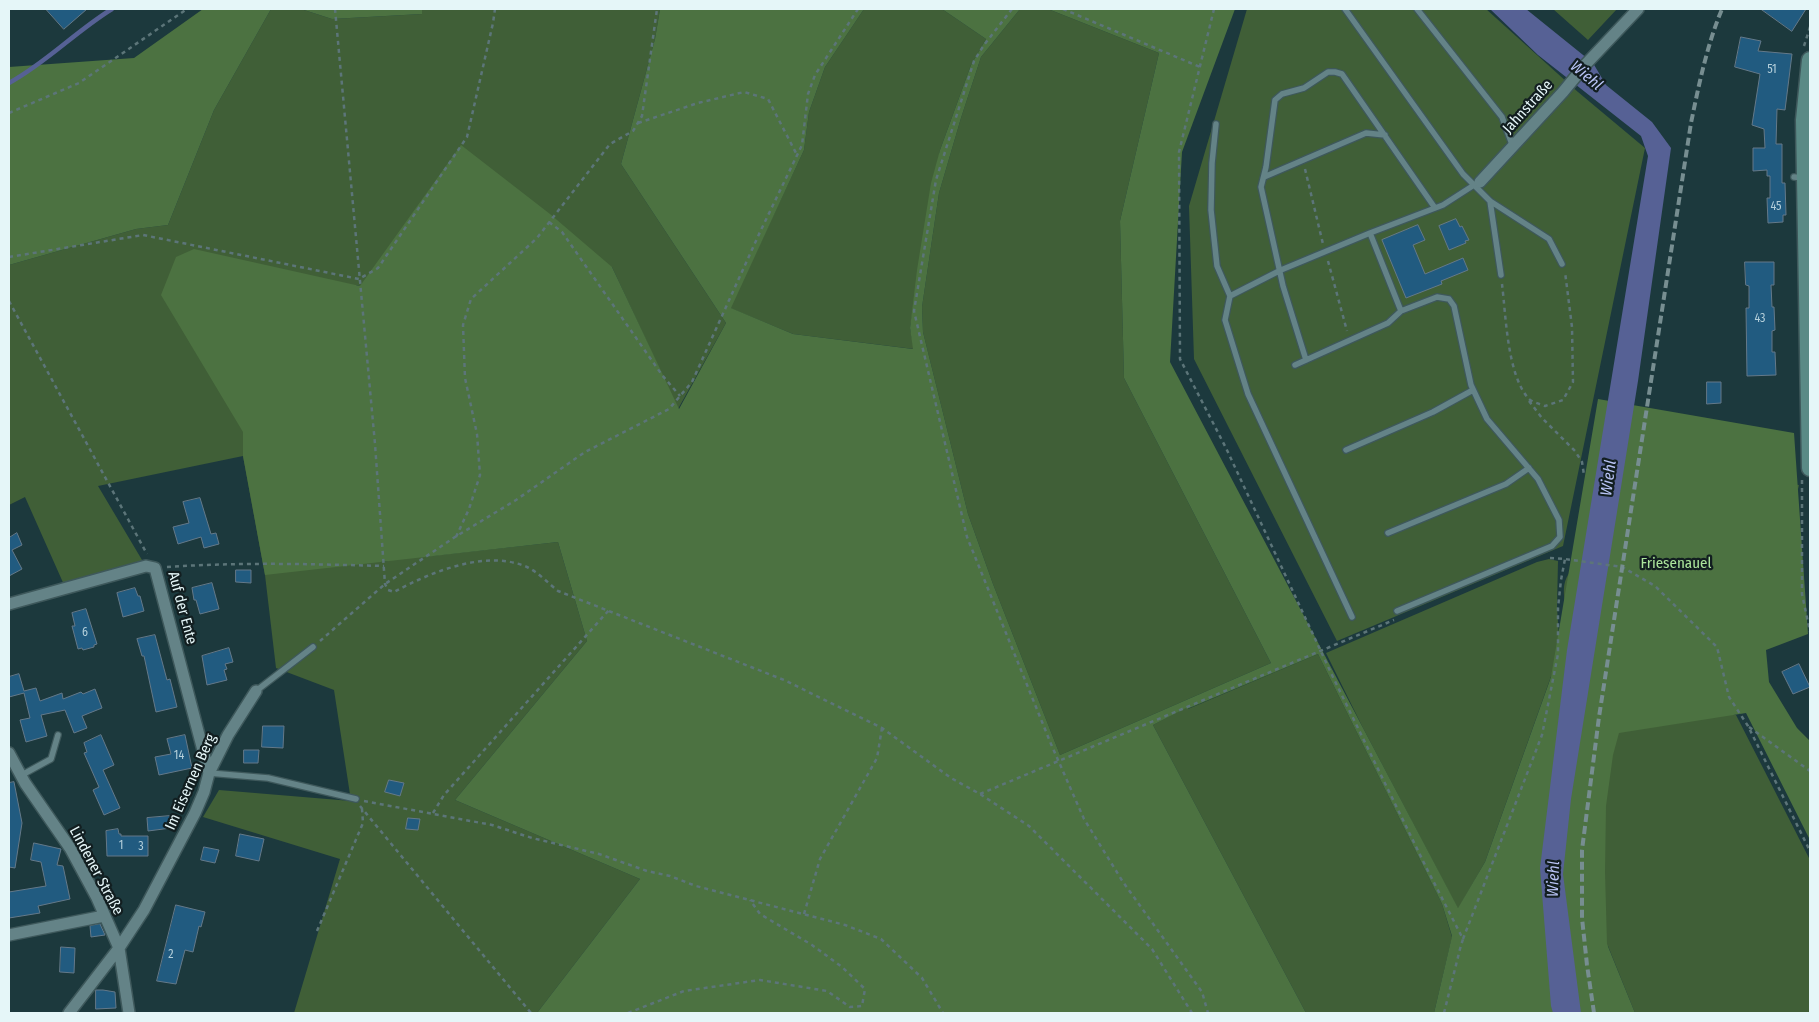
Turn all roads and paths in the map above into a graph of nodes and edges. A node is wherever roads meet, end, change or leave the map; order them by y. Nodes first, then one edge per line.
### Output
1 (187, 9) edge
2 (335, 9) edge
3 (495, 9) edge
4 (657, 9) edge
5 (858, 9) edge
6 (1012, 9) edge
7 (1063, 9) edge
8 (1214, 9) edge
9 (1346, 9) edge
10 (1417, 9) edge
11 (1638, 9) edge
12 (1810, 60) edge
13 (1200, 67) junction
14 (9, 113) edge
15 (637, 123) junction
16 (1216, 124) dead end
17 (1385, 135) junction
18 (1513, 147) junction
19 (797, 155) junction
20 (1264, 177) junction
21 (1803, 181) edge
22 (1477, 183) junction
23 (1490, 201) junction
24 (1435, 208) junction
25 (550, 222) junction
26 (1370, 233) junction
27 (9, 258) edge
28 (1562, 264) joint
29 (1281, 270) junction
30 (1501, 275) joint
31 (359, 279) junction
32 (1230, 296) junction
33 (9, 301) edge
34 (1401, 311) junction
35 (1306, 360) junction
36 (1295, 365) dead end
37 (1473, 390) junction
38 (680, 397) junction
39 (1528, 399) junction
40 (1346, 450) dead end
41 (1529, 468) junction
42 (1810, 468) edge
43 (1584, 474) dead end
44 (1388, 533) dead end
45 (455, 537) junction
46 (384, 566) junction
47 (156, 568) junction
48 (385, 584) junction
49 (9, 604) edge
50 (609, 610) junction
51 (1397, 611) dead end
52 (1352, 617) dead end
53 (313, 647) joint
54 (1320, 650) junction
55 (256, 691) joint
56 (1748, 726) junction
57 (882, 728) junction
58 (58, 734) dead end
59 (9, 753) edge
60 (1059, 761) junction
61 (1810, 771) edge
62 (209, 773) junction
63 (20, 776) junction
64 (980, 794) junction
65 (356, 799) joint
66 (433, 813) junction
67 (1810, 851) edge
68 (749, 899) junction
69 (804, 914) junction
70 (104, 916) junction
71 (317, 931) dead end
72 (9, 935) edge
73 (1464, 939) junction
74 (119, 948) junction
75 (69, 1013) edge
76 (129, 1013) edge
77 (531, 1013) edge
78 (628, 1013) edge
79 (943, 1013) edge
80 (1192, 1013) edge
81 (1208, 1013) edge
82 (1444, 1013) edge

1 - 14 path
2 - 31 path
3 - 31 path
4 - 15 path
5 - 19 path
6 - 60 path
7 - 13 path
8 - 13 path
9 - 22 lane
10 - 18 lane
11 - 18 street, Jahnstraße
12 - 21 main road
13 - 54 path
15 - 19 path
15 - 25 path
16 - 32 lane
17 - 20 lane
17 - 20 lane
17 - 24 lane
18 - 22 street, Jahnstraße
19 - 38 path
20 - 29 lane
21 - 42 main road
22 - 23 lane
22 - 24 lane
23 - 28 lane
23 - 30 lane
24 - 26 lane
25 - 38 path
25 - 45 path
26 - 29 lane
26 - 34 lane
27 - 31 path
28 - 39 path
29 - 32 lane
29 - 35 lane
30 - 39 path
31 - 46 path
32 - 52 lane
33 - 47 path
34 - 35 lane
34 - 37 lane
35 - 36 lane
37 - 40 lane
37 - 41 lane
38 - 45 path
39 - 43 path
41 - 44 lane
41 - 51 lane
45 - 48 path
46 - 47 path
46 - 48 path
47 - 49 street, Auf der Ente
47 - 62 street, Auf der Ente
48 - 50 path
48 - 53 path
50 - 57 path
50 - 66 path
53 - 55 lane, Im Eisernen Berg
54 - 60 path
54 - 73 path
55 - 62 street, Im Eisernen Berg
56 - 61 path
56 - 67 path
56 - 73 path
57 - 64 path
57 - 69 path
58 - 63 lane
59 - 63 street, Lindener Straße
60 - 64 path
60 - 81 path
62 - 65 lane
62 - 74 street, Im Eisernen Berg
63 - 70 street, Lindener Straße
64 - 80 path
65 - 66 path
66 - 68 path
68 - 69 path
68 - 78 path
69 - 79 path
70 - 72 street
70 - 74 street, Lindener Straße
71 - 77 path
73 - 82 path
74 - 75 street, Im Eisernen Berg
74 - 76 street, Lindener Straße

